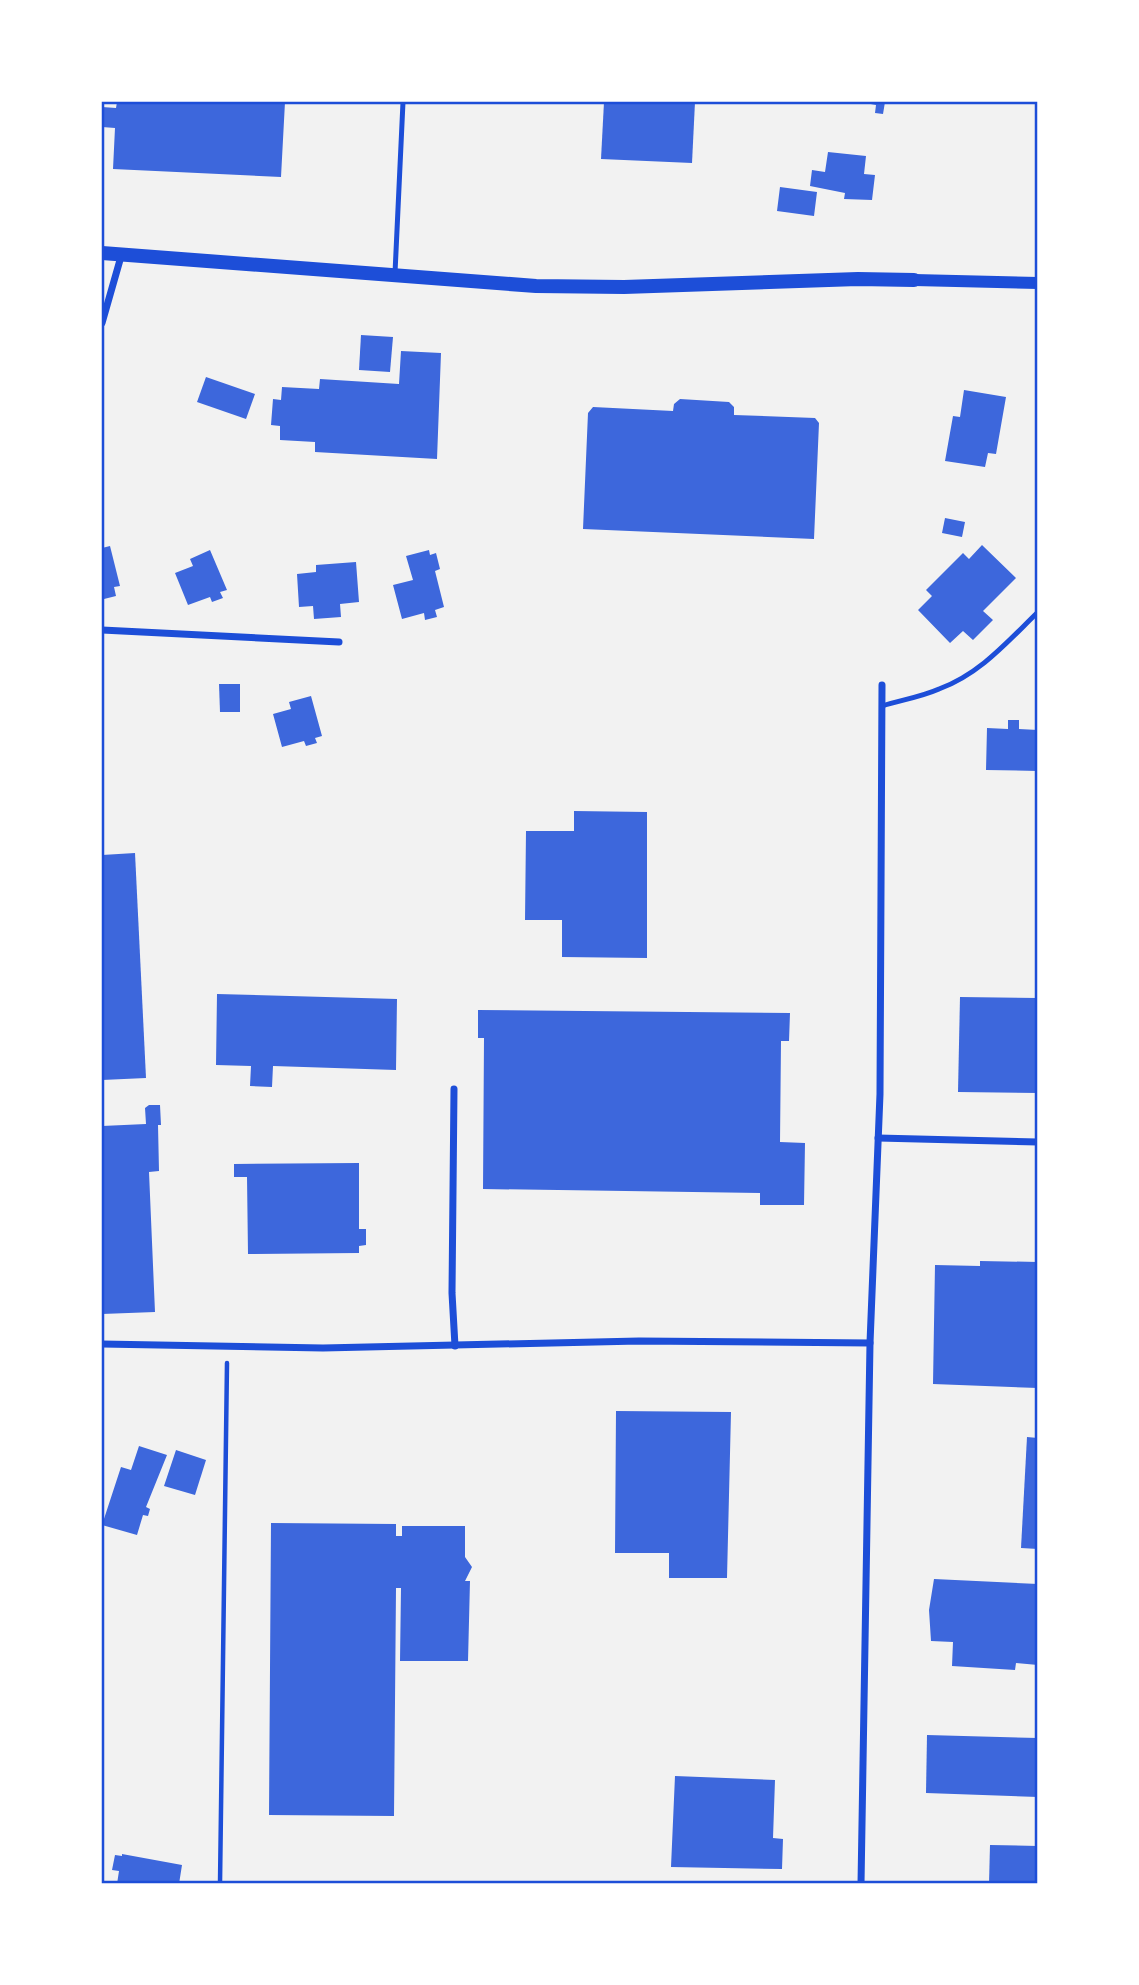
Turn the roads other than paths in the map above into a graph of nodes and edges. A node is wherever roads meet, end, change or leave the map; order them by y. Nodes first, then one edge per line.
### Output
1 (403, 102) edge
2 (102, 253) edge
3 (122, 253) junction
4 (395, 277) junction
5 (914, 280) joint
6 (1038, 283) edge
7 (102, 323) edge
8 (1038, 612) edge
9 (102, 630) edge
10 (339, 642) dead end
11 (882, 685) dead end
12 (882, 706) junction
13 (454, 1089) dead end
14 (878, 1138) junction
15 (1038, 1142) edge
16 (870, 1343) junction
17 (102, 1344) edge
18 (455, 1346) junction
19 (860, 1884) edge

1 - 4 lane
2 - 3 main road
3 - 4 main road
3 - 7 street
4 - 5 main road
5 - 6 street
8 - 12 lane
9 - 10 street
11 - 12 street
12 - 14 street
13 - 18 street
14 - 15 street
14 - 16 street
16 - 18 street
16 - 19 street
17 - 18 street

